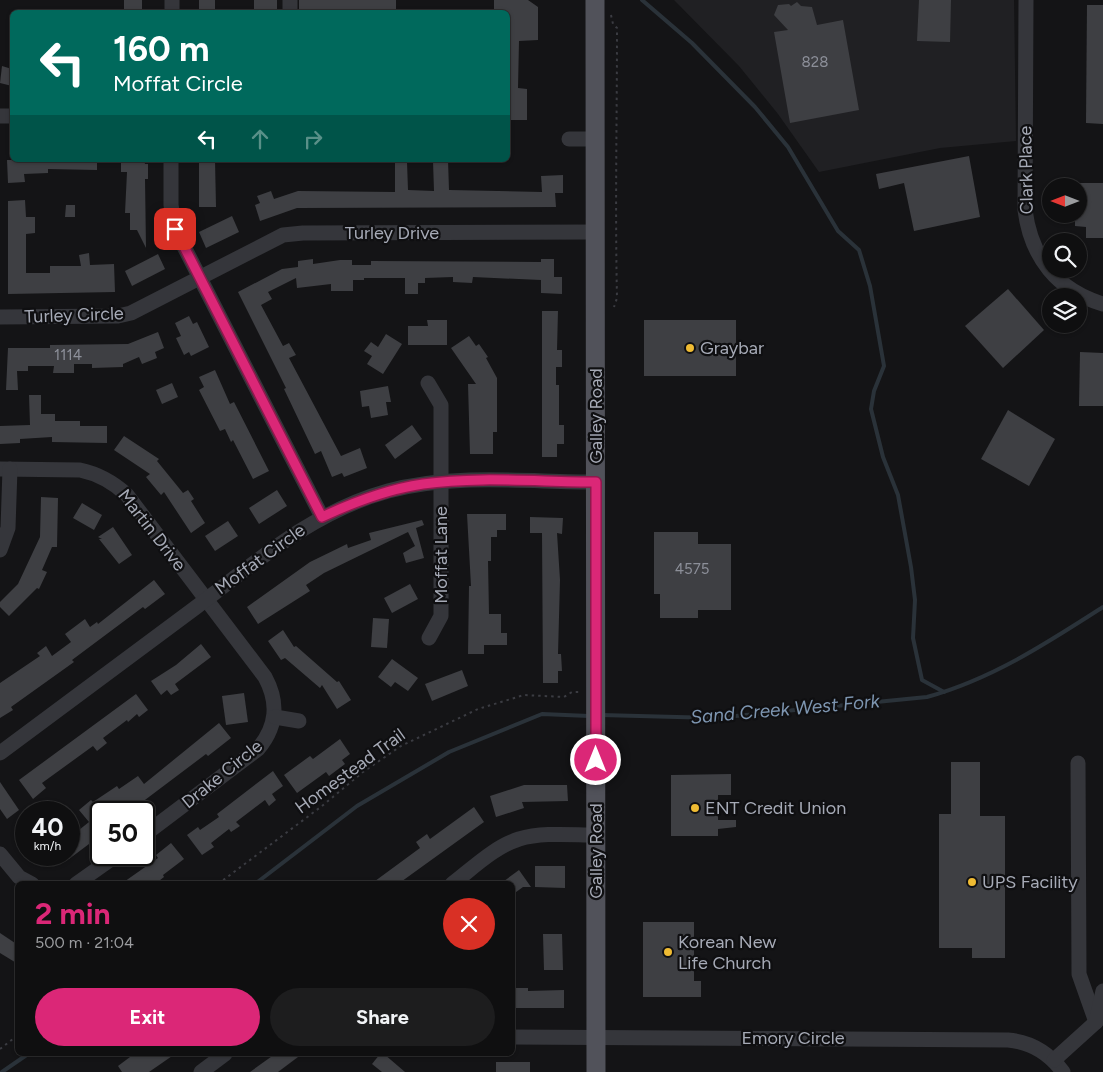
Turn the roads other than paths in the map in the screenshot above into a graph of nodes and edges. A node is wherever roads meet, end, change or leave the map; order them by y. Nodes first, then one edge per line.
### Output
1 (595, 0) edge
2 (1026, 0) edge
3 (569, 139) dead end
4 (595, 139) junction
5 (171, 162) edge
6 (596, 232) junction
7 (199, 278) junction
8 (1103, 304) edge
9 (0, 317) edge
10 (428, 383) dead end
11 (5, 468) edge
12 (596, 482) junction
13 (441, 483) junction
14 (322, 517) junction
15 (0, 550) edge
16 (206, 599) junction
17 (429, 638) dead end
18 (274, 717) junction
19 (299, 721) dead end
20 (0, 753) edge
21 (1078, 763) dead end
22 (155, 827) edge
23 (596, 835) junction
24 (0, 854) edge
25 (101, 866) edge
26 (26, 881) edge
27 (80, 881) edge
28 (456, 881) edge
29 (1103, 991) edge
30 (1096, 1022) junction
31 (515, 1037) edge
32 (596, 1037) junction
33 (222, 1056) edge
34 (1058, 1066) edge
35 (201, 1072) edge
36 (596, 1072) edge

1 - 4 main road, Galley Road
2 - 8 street, Clark Place
3 - 4 street
4 - 6 main road, Galley Road
5 - 7 street
6 - 7 street, Turley Drive
6 - 12 main road, Galley Road
7 - 9 street, Turley Circle
7 - 14 street
10 - 13 street, Moffat Lane
11 - 15 street
11 - 16 street, Martin Drive
12 - 13 street, Moffat Circle
12 - 23 main road, Galley Road
13 - 14 street, Moffat Circle
13 - 17 street, Moffat Lane
14 - 16 street, Moffat Circle
16 - 18 street, Drake Circle
16 - 20 street, Moffat Circle
18 - 19 street
18 - 22 street, Drake Circle
21 - 30 street
23 - 28 street
23 - 32 main road, Galley Road
24 - 26 street
25 - 27 street
29 - 30 street
30 - 34 street
31 - 32 street, Emory Circle
32 - 34 street, Emory Circle
32 - 36 main road, Galley Road
33 - 35 street

